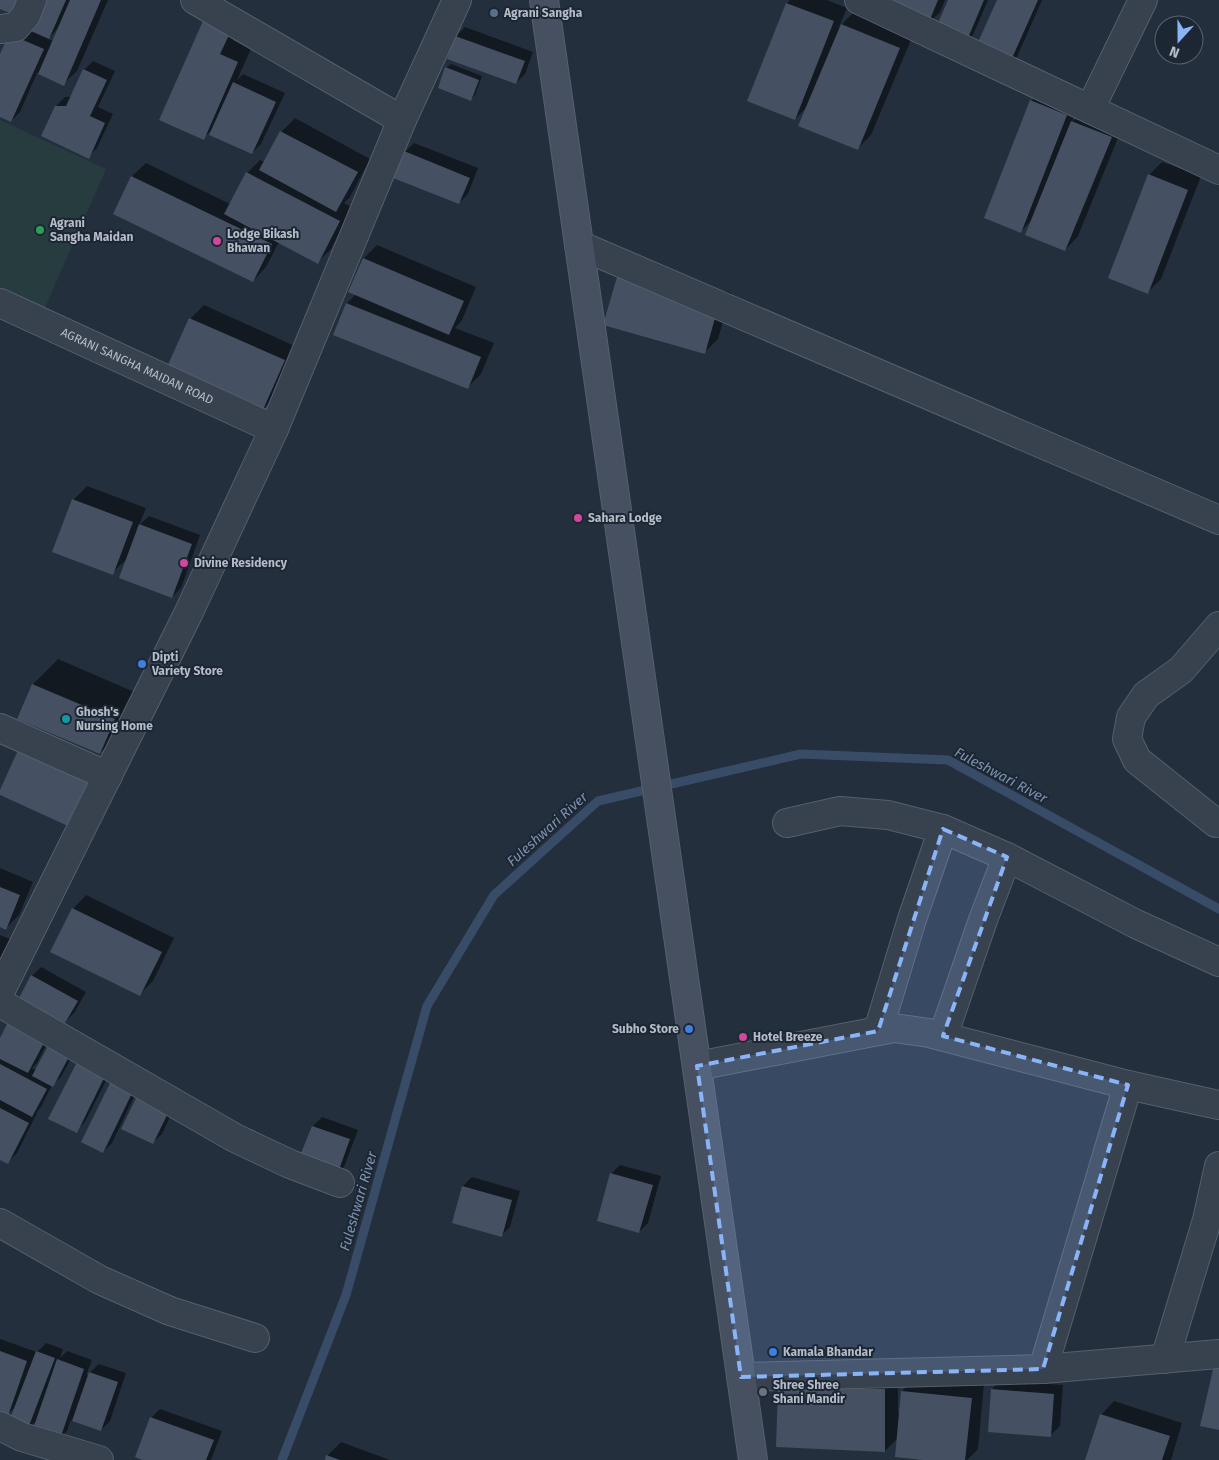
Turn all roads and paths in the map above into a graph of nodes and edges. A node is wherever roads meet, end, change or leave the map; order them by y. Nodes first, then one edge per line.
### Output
1 (32, 0) edge
2 (195, 0) edge
3 (457, 0) edge
4 (544, 0) edge
5 (859, 0) edge
6 (1143, 0) edge
7 (0, 29) edge
8 (1090, 109) junction
9 (402, 120) junction
10 (1219, 170) edge
11 (579, 245) junction
12 (0, 303) edge
13 (274, 429) junction
14 (1219, 520) edge
15 (1219, 626) edge
16 (0, 728) edge
17 (108, 776) junction
18 (786, 823) dead end
19 (1216, 824) dead end
20 (943, 830) junction
21 (1007, 857) junction
22 (1219, 962) edge
23 (0, 992) edge
24 (0, 1003) edge
25 (878, 1031) junction
26 (943, 1036) junction
27 (697, 1066) junction
28 (1128, 1085) junction
29 (1219, 1105) edge
30 (1219, 1166) edge
31 (340, 1183) dead end
32 (0, 1223) edge
33 (255, 1338) dead end
34 (1219, 1354) edge
35 (1165, 1359) junction
36 (1043, 1369) junction
37 (741, 1377) junction
38 (0, 1426) edge
39 (99, 1460) edge
40 (753, 1460) edge

1 - 7 street
2 - 9 street
3 - 9 street
4 - 11 main road
5 - 8 street
6 - 8 street
8 - 10 street
9 - 13 street
11 - 14 street
11 - 27 main road
12 - 13 street, AGRANI SANGHA MAIDAN ROAD
13 - 17 street
15 - 19 street
16 - 17 street
17 - 23 street
18 - 20 street
20 - 21 street
20 - 25 street
21 - 22 street
21 - 26 street
24 - 31 street
25 - 26 street
25 - 27 street
26 - 28 street
27 - 37 main road
28 - 29 street
28 - 36 street
30 - 35 street
32 - 33 street
34 - 35 street
35 - 36 street
36 - 37 street
37 - 40 main road
38 - 39 street

